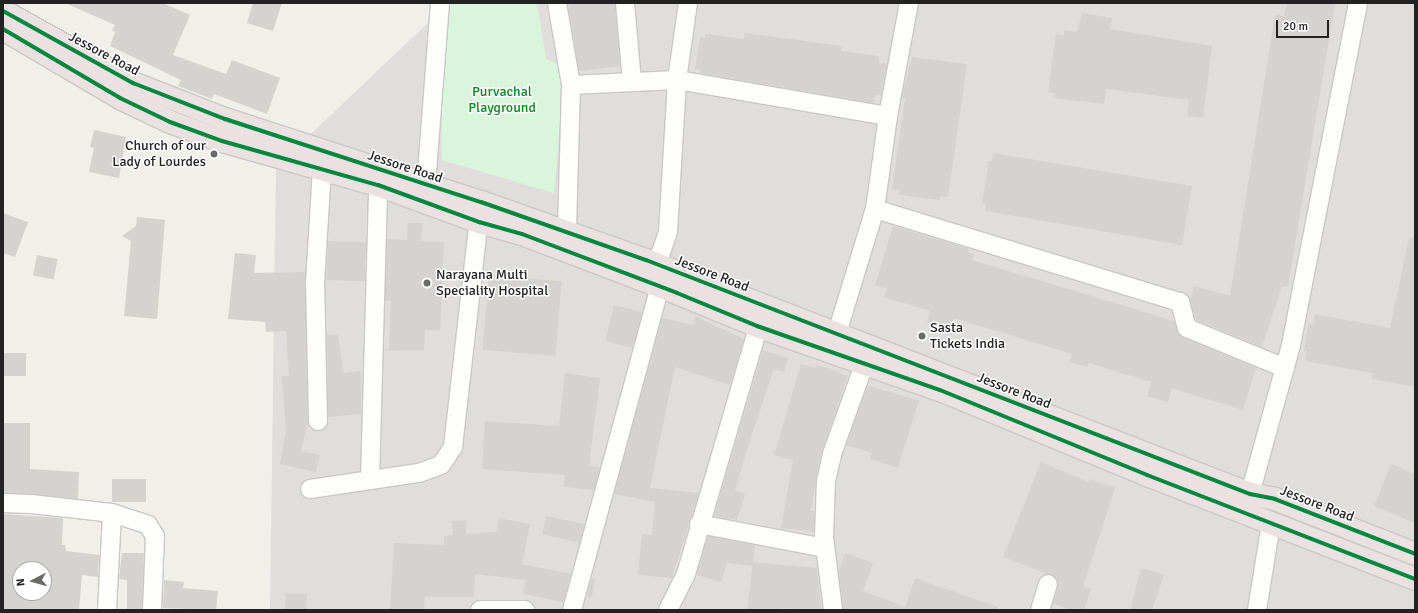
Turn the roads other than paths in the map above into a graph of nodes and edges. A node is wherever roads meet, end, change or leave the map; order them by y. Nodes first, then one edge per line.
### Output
1 (440, 3) edge
2 (557, 3) edge
3 (626, 3) edge
4 (688, 3) edge
5 (910, 3) edge
6 (1358, 3) edge
7 (3, 11) edge
8 (3, 28) edge
9 (677, 80) junction
10 (632, 82) junction
11 (571, 85) junction
12 (888, 116) junction
13 (322, 168) junction
14 (378, 185) junction
15 (426, 185) junction
16 (875, 209) junction
17 (480, 212) junction
18 (567, 232) junction
19 (657, 264) junction
20 (660, 286) junction
21 (764, 306) junction
22 (757, 326) junction
23 (837, 333) junction
24 (868, 356) junction
25 (1285, 368) junction
26 (318, 421) dead end
27 (370, 480) junction
28 (310, 489) dead end
29 (1250, 494) junction
30 (3, 503) edge
31 (112, 513) junction
32 (699, 524) junction
33 (1271, 524) junction
34 (825, 548) junction
35 (1415, 554) edge
36 (1415, 579) edge
37 (1048, 584) dead end
38 (107, 610) edge
39 (152, 610) edge
40 (480, 610) edge
41 (525, 610) edge
42 (572, 610) edge
43 (668, 610) edge
44 (833, 610) edge
45 (1040, 610) edge
46 (1257, 610) edge

1 - 15 street
2 - 11 street
3 - 10 street
4 - 9 street
5 - 12 street
6 - 25 street
7 - 15 highway, Jessore Road
8 - 13 highway
9 - 10 street
9 - 12 street
9 - 19 street
10 - 11 street
11 - 18 street
12 - 16 street
13 - 14 highway
13 - 26 street
14 - 17 highway
14 - 27 street
15 - 17 highway, Jessore Road
16 - 23 street
16 - 25 street
17 - 18 highway, Jessore Road
17 - 20 highway
17 - 27 street
18 - 19 highway, Jessore Road
19 - 21 highway, Jessore Road
20 - 22 highway
20 - 42 street
21 - 22 street
21 - 23 highway, Jessore Road
22 - 24 highway
22 - 32 street
23 - 24 highway, Jessore Road
24 - 29 highway, Jessore Road
24 - 33 highway
24 - 34 street
25 - 29 street
27 - 28 street
29 - 35 highway, Jessore Road
30 - 31 street
31 - 38 street
31 - 39 street
32 - 34 street
32 - 43 street
33 - 36 highway
33 - 46 street
34 - 44 street
37 - 45 street
40 - 41 street

